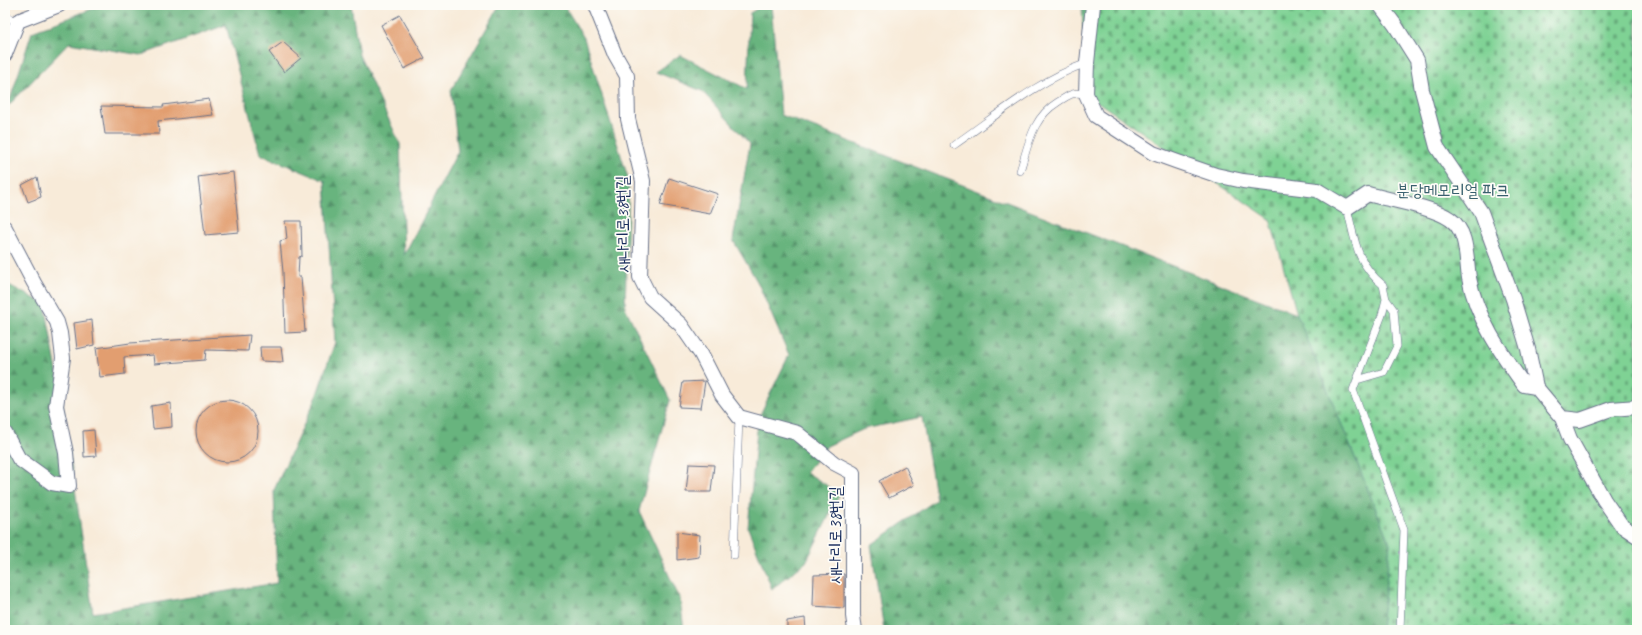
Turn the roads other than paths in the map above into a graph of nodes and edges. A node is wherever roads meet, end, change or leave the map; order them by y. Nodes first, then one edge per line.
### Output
1 (59, 5) edge
2 (595, 5) edge
3 (1093, 5) edge
4 (1380, 5) edge
5 (11, 19) edge
6 (5, 54) edge
7 (1087, 63) junction
8 (1086, 94) junction
9 (954, 145) dead end
10 (1020, 170) dead end
11 (1347, 208) junction
12 (7, 235) edge
13 (1386, 299) junction
14 (1357, 380) junction
15 (1536, 387) junction
16 (1637, 407) edge
17 (739, 417) junction
18 (1562, 418) junction
19 (5, 433) edge
20 (1637, 536) edge
21 (734, 554) dead end
22 (855, 630) edge
23 (1400, 630) edge

1 - 5 street
2 - 17 street, 새나리로38번길
3 - 7 street
4 - 15 street
5 - 6 street
7 - 8 street
7 - 9 lane
8 - 10 lane
8 - 11 street
11 - 13 lane
11 - 15 street
12 - 19 street
13 - 14 lane
13 - 14 lane
14 - 23 lane
15 - 18 street
16 - 18 street
17 - 21 lane
17 - 22 street, 새나리로38번길
18 - 20 street

